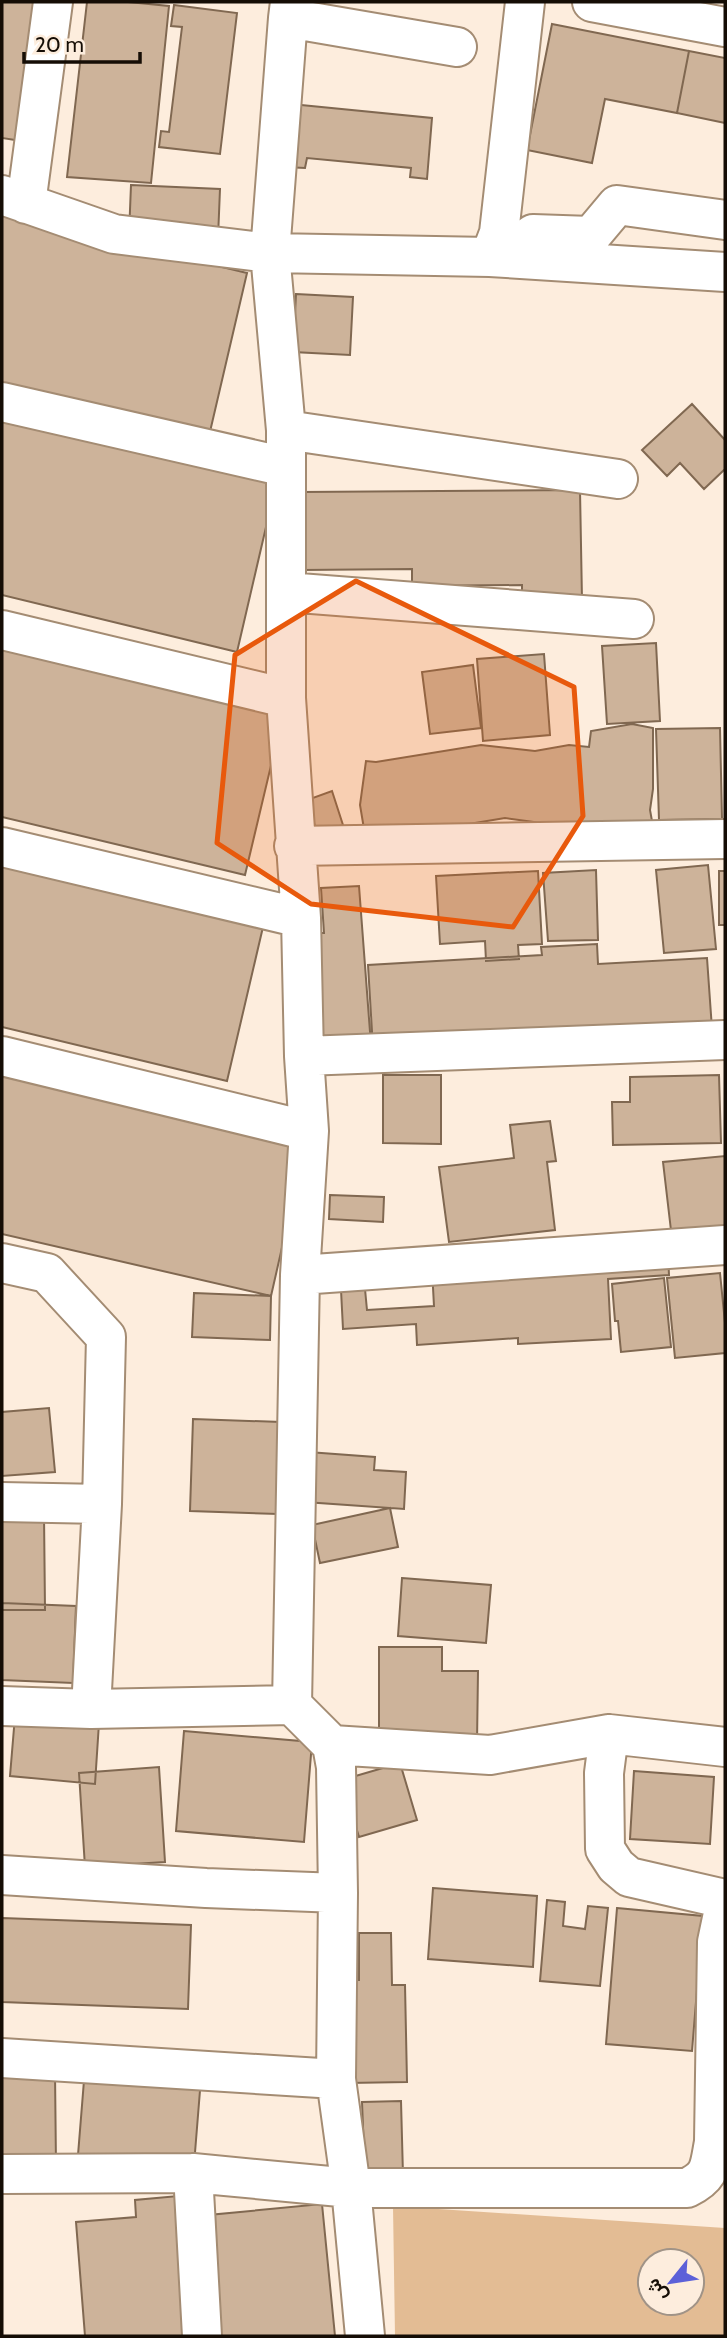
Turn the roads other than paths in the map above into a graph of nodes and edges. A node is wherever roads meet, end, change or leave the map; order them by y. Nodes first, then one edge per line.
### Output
1 (53, 2) edge
2 (525, 2) edge
3 (592, 2) edge
4 (289, 10) edge
5 (725, 27) edge
6 (457, 47) dead end
7 (14, 199) edge
8 (725, 220) edge
9 (495, 245) junction
10 (270, 253) junction
11 (725, 272) edge
12 (2, 402) edge
13 (286, 448) junction
14 (618, 479) dead end
15 (286, 592) junction
16 (635, 619) dead end
17 (2, 630) edge
18 (286, 698) junction
19 (725, 839) edge
20 (294, 846) junction
21 (2, 847) edge
22 (301, 918) junction
23 (725, 1040) edge
24 (2, 1056) edge
25 (304, 1056) junction
26 (309, 1131) junction
27 (725, 1245) edge
28 (2, 1263) edge
29 (300, 1275) junction
30 (2, 1502) edge
31 (102, 1504) junction
32 (292, 1705) junction
33 (2, 1706) edge
34 (91, 1709) junction
35 (609, 1734) junction
36 (332, 1745) junction
37 (725, 1747) edge
38 (2, 1875) edge
39 (338, 1893) junction
40 (725, 1901) edge
41 (2, 2058) edge
42 (337, 2079) junction
43 (193, 2173) junction
44 (2, 2174) edge
45 (351, 2188) junction
46 (202, 2336) edge
47 (365, 2336) edge

1 - 7 street
2 - 9 street
3 - 5 street
4 - 6 street
4 - 10 street
7 - 10 street
8 - 9 street
9 - 10 street
9 - 11 street
10 - 13 street
12 - 13 street
13 - 14 street
13 - 15 street
15 - 16 street
15 - 18 street
17 - 18 street
18 - 20 street
19 - 20 street
20 - 22 street
21 - 22 street
22 - 25 street
23 - 25 street
24 - 26 street
25 - 26 street
26 - 29 street
27 - 29 street
28 - 31 street
29 - 32 street
30 - 31 street
31 - 34 street
32 - 34 street
32 - 36 street
33 - 34 street
35 - 36 street
35 - 37 street
35 - 40 street
36 - 39 street
38 - 39 street
39 - 42 street
40 - 45 street
41 - 42 street
42 - 45 street
43 - 44 street
43 - 45 street
43 - 46 street
45 - 47 street

